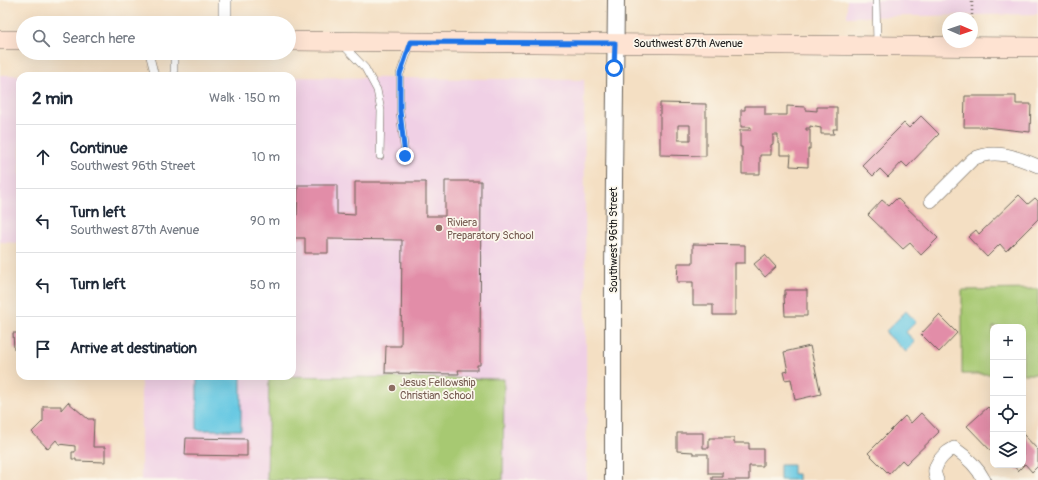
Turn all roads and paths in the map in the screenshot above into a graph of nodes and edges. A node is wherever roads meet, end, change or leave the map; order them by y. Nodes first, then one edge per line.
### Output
1 (225, 0) edge
2 (616, 0) edge
3 (876, 0) edge
4 (972, 0) edge
5 (972, 12) edge
6 (225, 16) edge
7 (0, 40) edge
8 (16, 40) edge
9 (296, 41) edge
10 (340, 42) junction
11 (411, 42) junction
12 (615, 43) junction
13 (877, 46) junction
14 (1038, 46) edge
15 (151, 60) edge
16 (174, 60) edge
17 (154, 72) edge
18 (174, 72) edge
19 (380, 156) dead end
20 (405, 156) dead end
21 (1038, 166) edge
22 (931, 201) dead end
23 (613, 480) edge
24 (937, 480) edge
25 (984, 480) edge

1 - 6 street
2 - 12 street, Southwest 96th Street
3 - 13 lane
4 - 5 path
7 - 8 main road
9 - 10 main road, Southwest 87th Avenue
10 - 11 main road, Southwest 87th Avenue
10 - 19 lane
11 - 12 main road, Southwest 87th Avenue
11 - 20 lane
12 - 13 main road, Southwest 87th Avenue
12 - 23 street, Southwest 96th Street
13 - 14 main road, Southwest 87th Avenue
15 - 17 lane
16 - 18 lane
21 - 22 street
24 - 25 street

